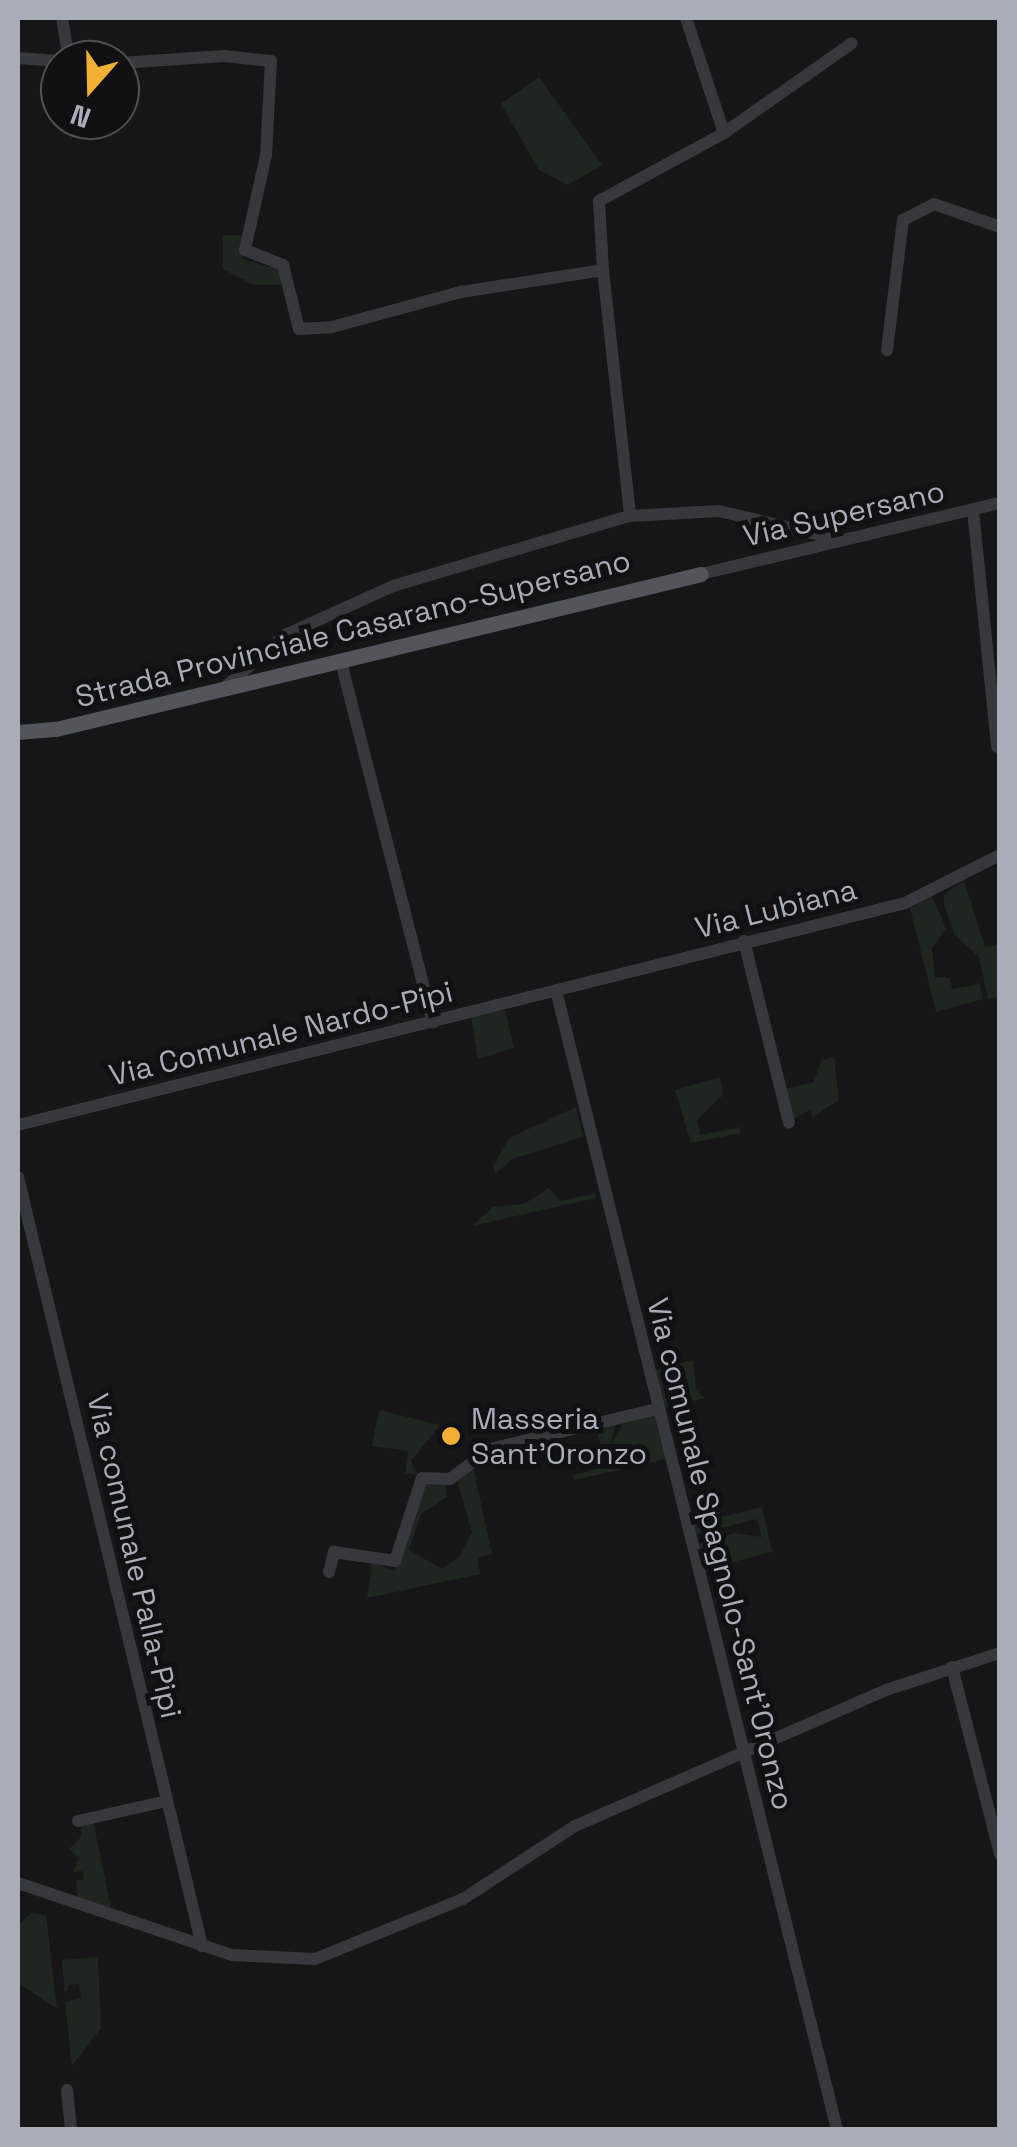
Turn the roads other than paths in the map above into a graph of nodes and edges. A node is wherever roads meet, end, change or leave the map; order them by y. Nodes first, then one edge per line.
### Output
1 (686, 18) edge
2 (852, 43) dead end
3 (140, 62) edge
4 (724, 133) junction
5 (1000, 227) edge
6 (603, 270) junction
7 (887, 350) dead end
8 (1000, 503) edge
9 (973, 510) junction
10 (630, 516) junction
11 (842, 540) junction
12 (701, 574) joint
13 (341, 662) junction
14 (222, 690) junction
15 (18, 732) edge
16 (998, 747) edge
17 (1000, 855) edge
18 (744, 941) junction
19 (556, 990) junction
20 (433, 1022) junction
21 (789, 1124) dead end
22 (18, 1125) edge
23 (18, 1176) edge
24 (657, 1409) junction
25 (329, 1572) dead end
26 (1000, 1653) edge
27 (952, 1667) junction
28 (746, 1754) junction
29 (167, 1801) junction
30 (78, 1821) dead end
31 (1000, 1854) edge
32 (18, 1883) edge
33 (202, 1946) junction
34 (67, 2090) dead end
35 (71, 2130) edge
36 (837, 2130) edge

1 - 4 street
2 - 4 street
3 - 6 street
4 - 6 street
5 - 7 street
6 - 10 street
8 - 9 street, Via Supersano
9 - 11 street, Via Supersano
9 - 16 street
10 - 11 street
10 - 14 street
11 - 12 street, Via Supersano
12 - 13 main road, Strada Provinciale Casarano-Supersano
13 - 14 main road, Strada Provinciale Casarano-Supersano
13 - 20 street
14 - 15 main road, Strada Provinciale Casarano-Supersano
17 - 18 street, Via Lubiana
18 - 19 street, Via Lubiana
18 - 21 street
19 - 20 street, Via Comunale Nardo-Pipi
19 - 24 street, Via comunale Spagnolo-Sant'Oronzo
20 - 22 street, Via Comunale Nardo-Pipi
23 - 29 street, Via comunale Palla-Pipi
24 - 25 street
24 - 28 street, Via comunale Spagnolo-Sant'Oronzo
26 - 27 street
27 - 28 street
27 - 31 street
28 - 33 street
28 - 36 street, Via comunale Spagnolo-Sant'Oronzo
29 - 30 street
29 - 33 street, Via comunale Palla-Pipi
32 - 33 street
34 - 35 street

